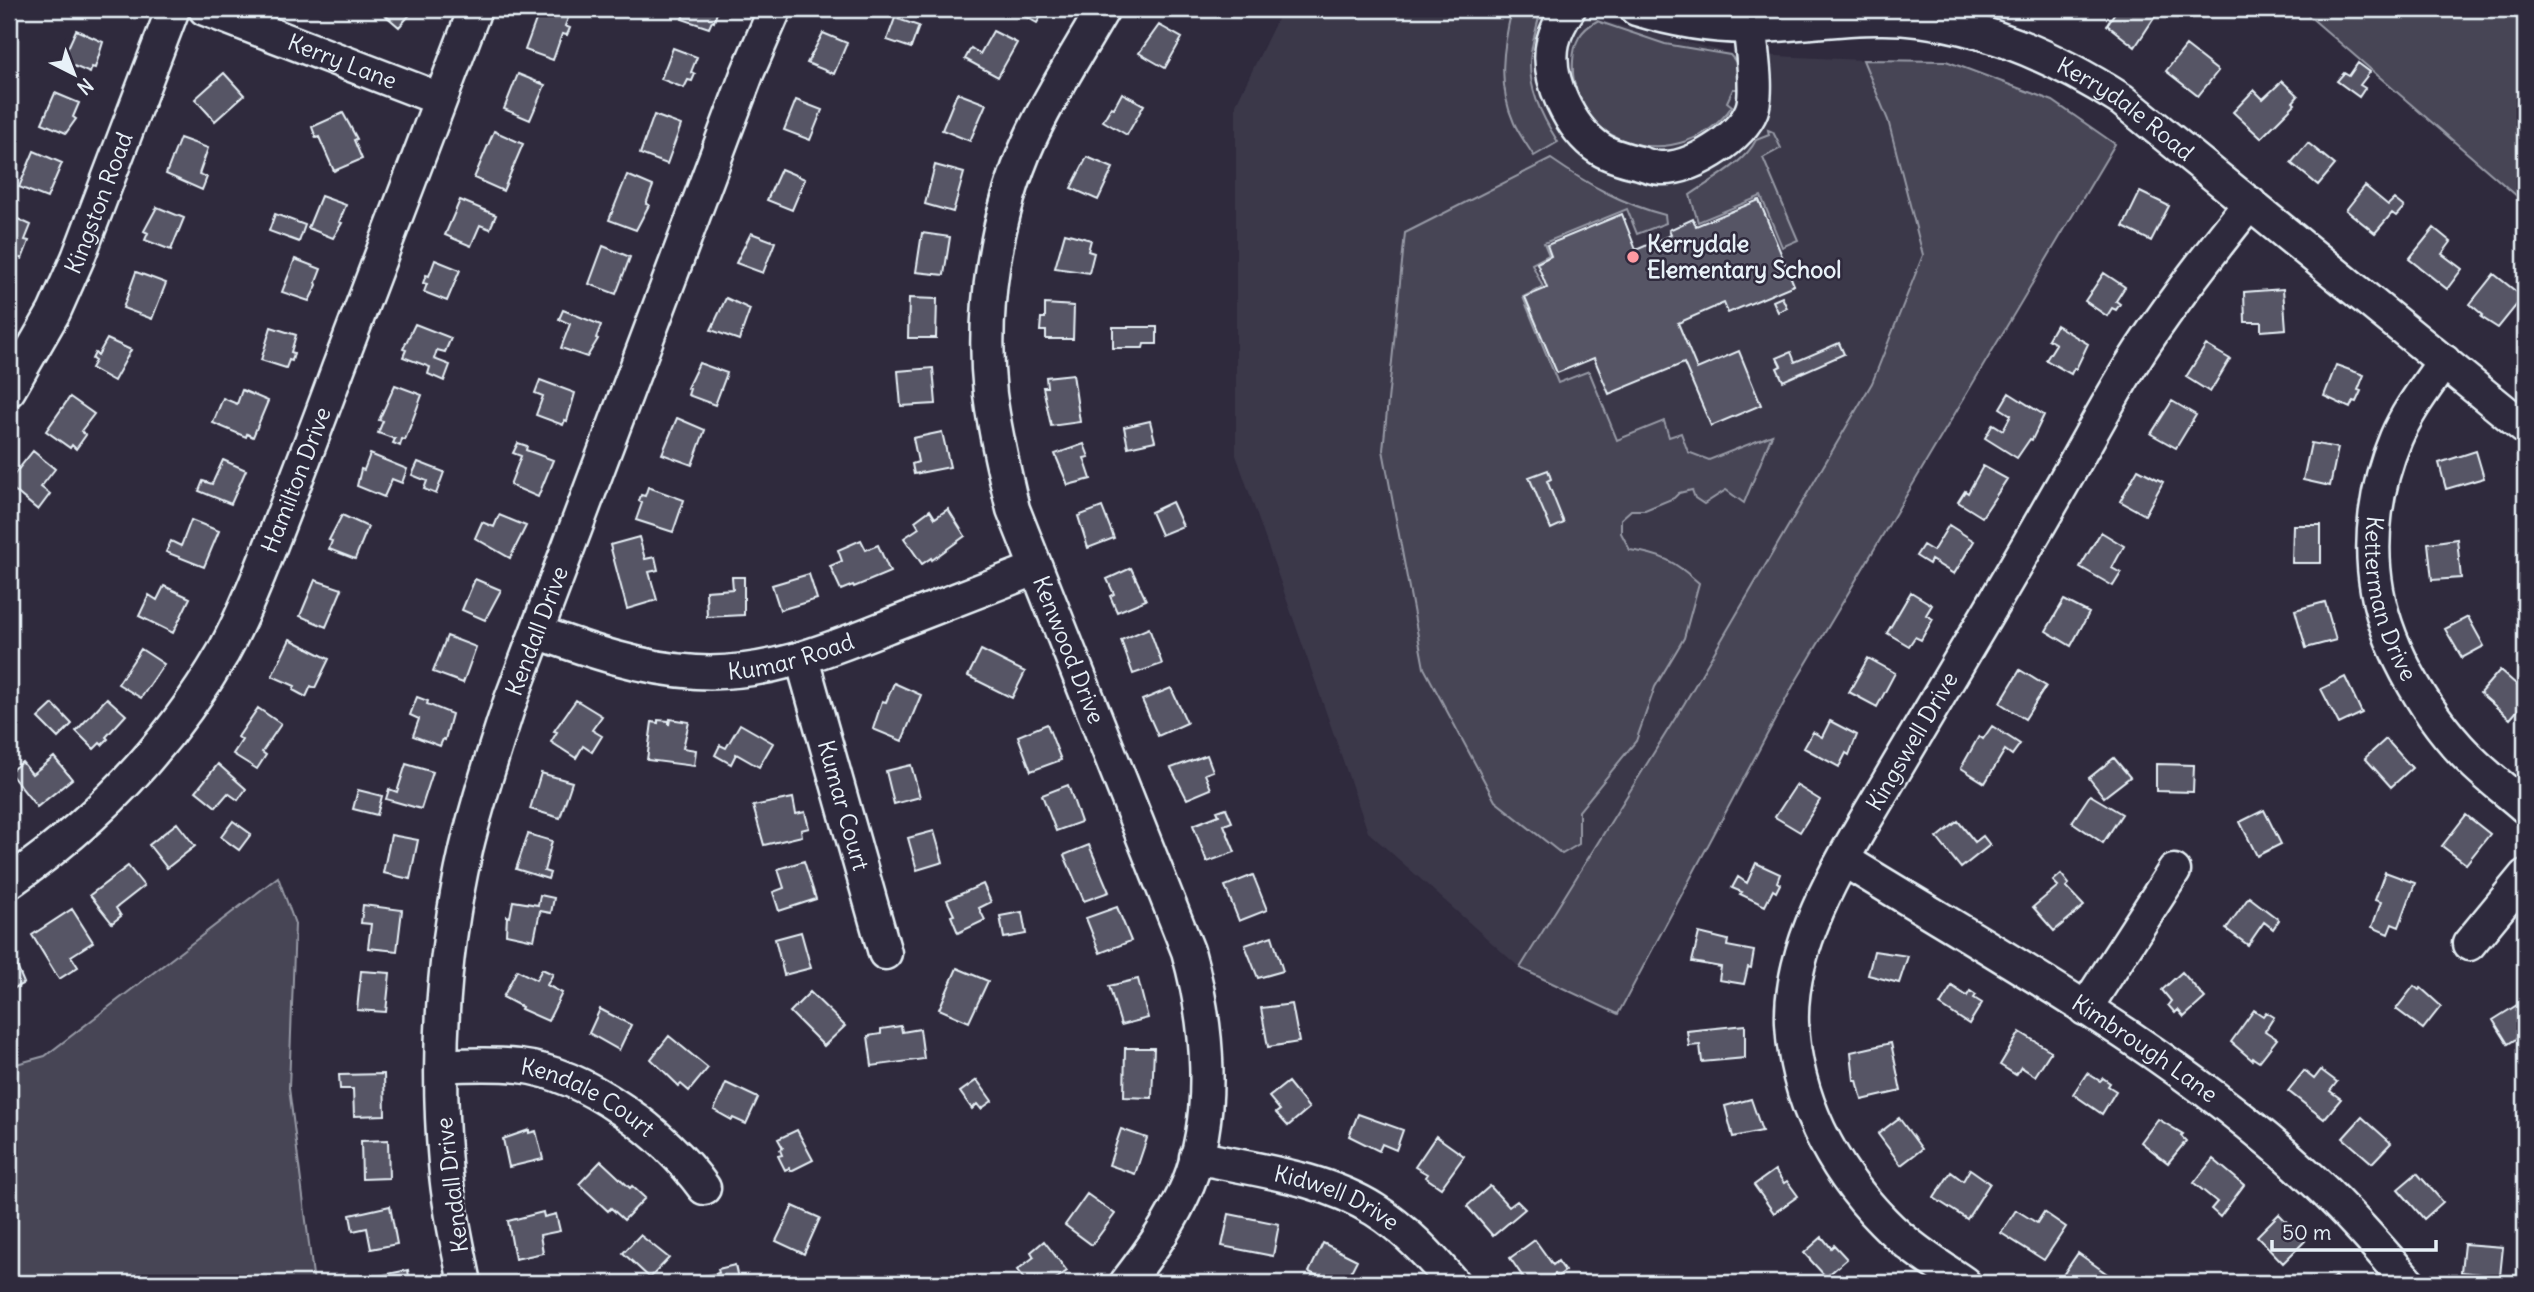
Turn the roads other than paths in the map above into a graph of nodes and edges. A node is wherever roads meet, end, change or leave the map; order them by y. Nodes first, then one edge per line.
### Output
1 (173, 9) edge
2 (205, 9) edge
3 (475, 9) edge
4 (775, 9) edge
5 (1103, 9) edge
6 (1569, 9) edge
7 (1636, 9) edge
8 (1749, 27) junction
9 (440, 99) junction
10 (2250, 202) junction
11 (2444, 361) junction
12 (9, 390) edge
13 (2525, 428) edge
14 (1035, 569) junction
15 (537, 632) junction
16 (802, 659) junction
17 (2525, 807) edge
18 (1844, 860) junction
19 (2174, 871) dead end
20 (2525, 876) edge
21 (9, 883) edge
22 (2469, 944) dead end
23 (885, 953) dead end
24 (2085, 1009) junction
25 (443, 1065) junction
26 (1196, 1157) junction
27 (704, 1188) dead end
28 (465, 1283) edge
29 (1126, 1283) edge
30 (1453, 1283) edge
31 (1964, 1283) edge
32 (2409, 1283) edge

1 - 12 street, Kingston Road
2 - 9 street, Kerry Lane
3 - 9 street, Hamilton Drive
4 - 15 street, Kendall Drive
5 - 14 street, Kenwood Drive
6 - 8 street
7 - 8 street, Kerrydale Road
8 - 10 street, Kerrydale Road
9 - 21 street, Hamilton Drive
10 - 11 street, Kerrydale Road
10 - 18 street, Kingswell Drive
11 - 13 street, Kerrydale Road
11 - 17 street, Ketterman Drive
14 - 16 street, Kumar Road
14 - 26 street, Kenwood Drive
15 - 16 street, Kumar Road
15 - 25 street, Kendall Drive
16 - 23 street, Kumar Court
18 - 24 street, Kimbrough Lane
18 - 31 street, Kingswell Drive
19 - 24 street
20 - 22 street
24 - 32 street, Kimbrough Lane
25 - 27 street, Kendale Court
25 - 28 street, Kendall Drive
26 - 29 street, Kenwood Drive
26 - 30 street, Kidwell Drive

